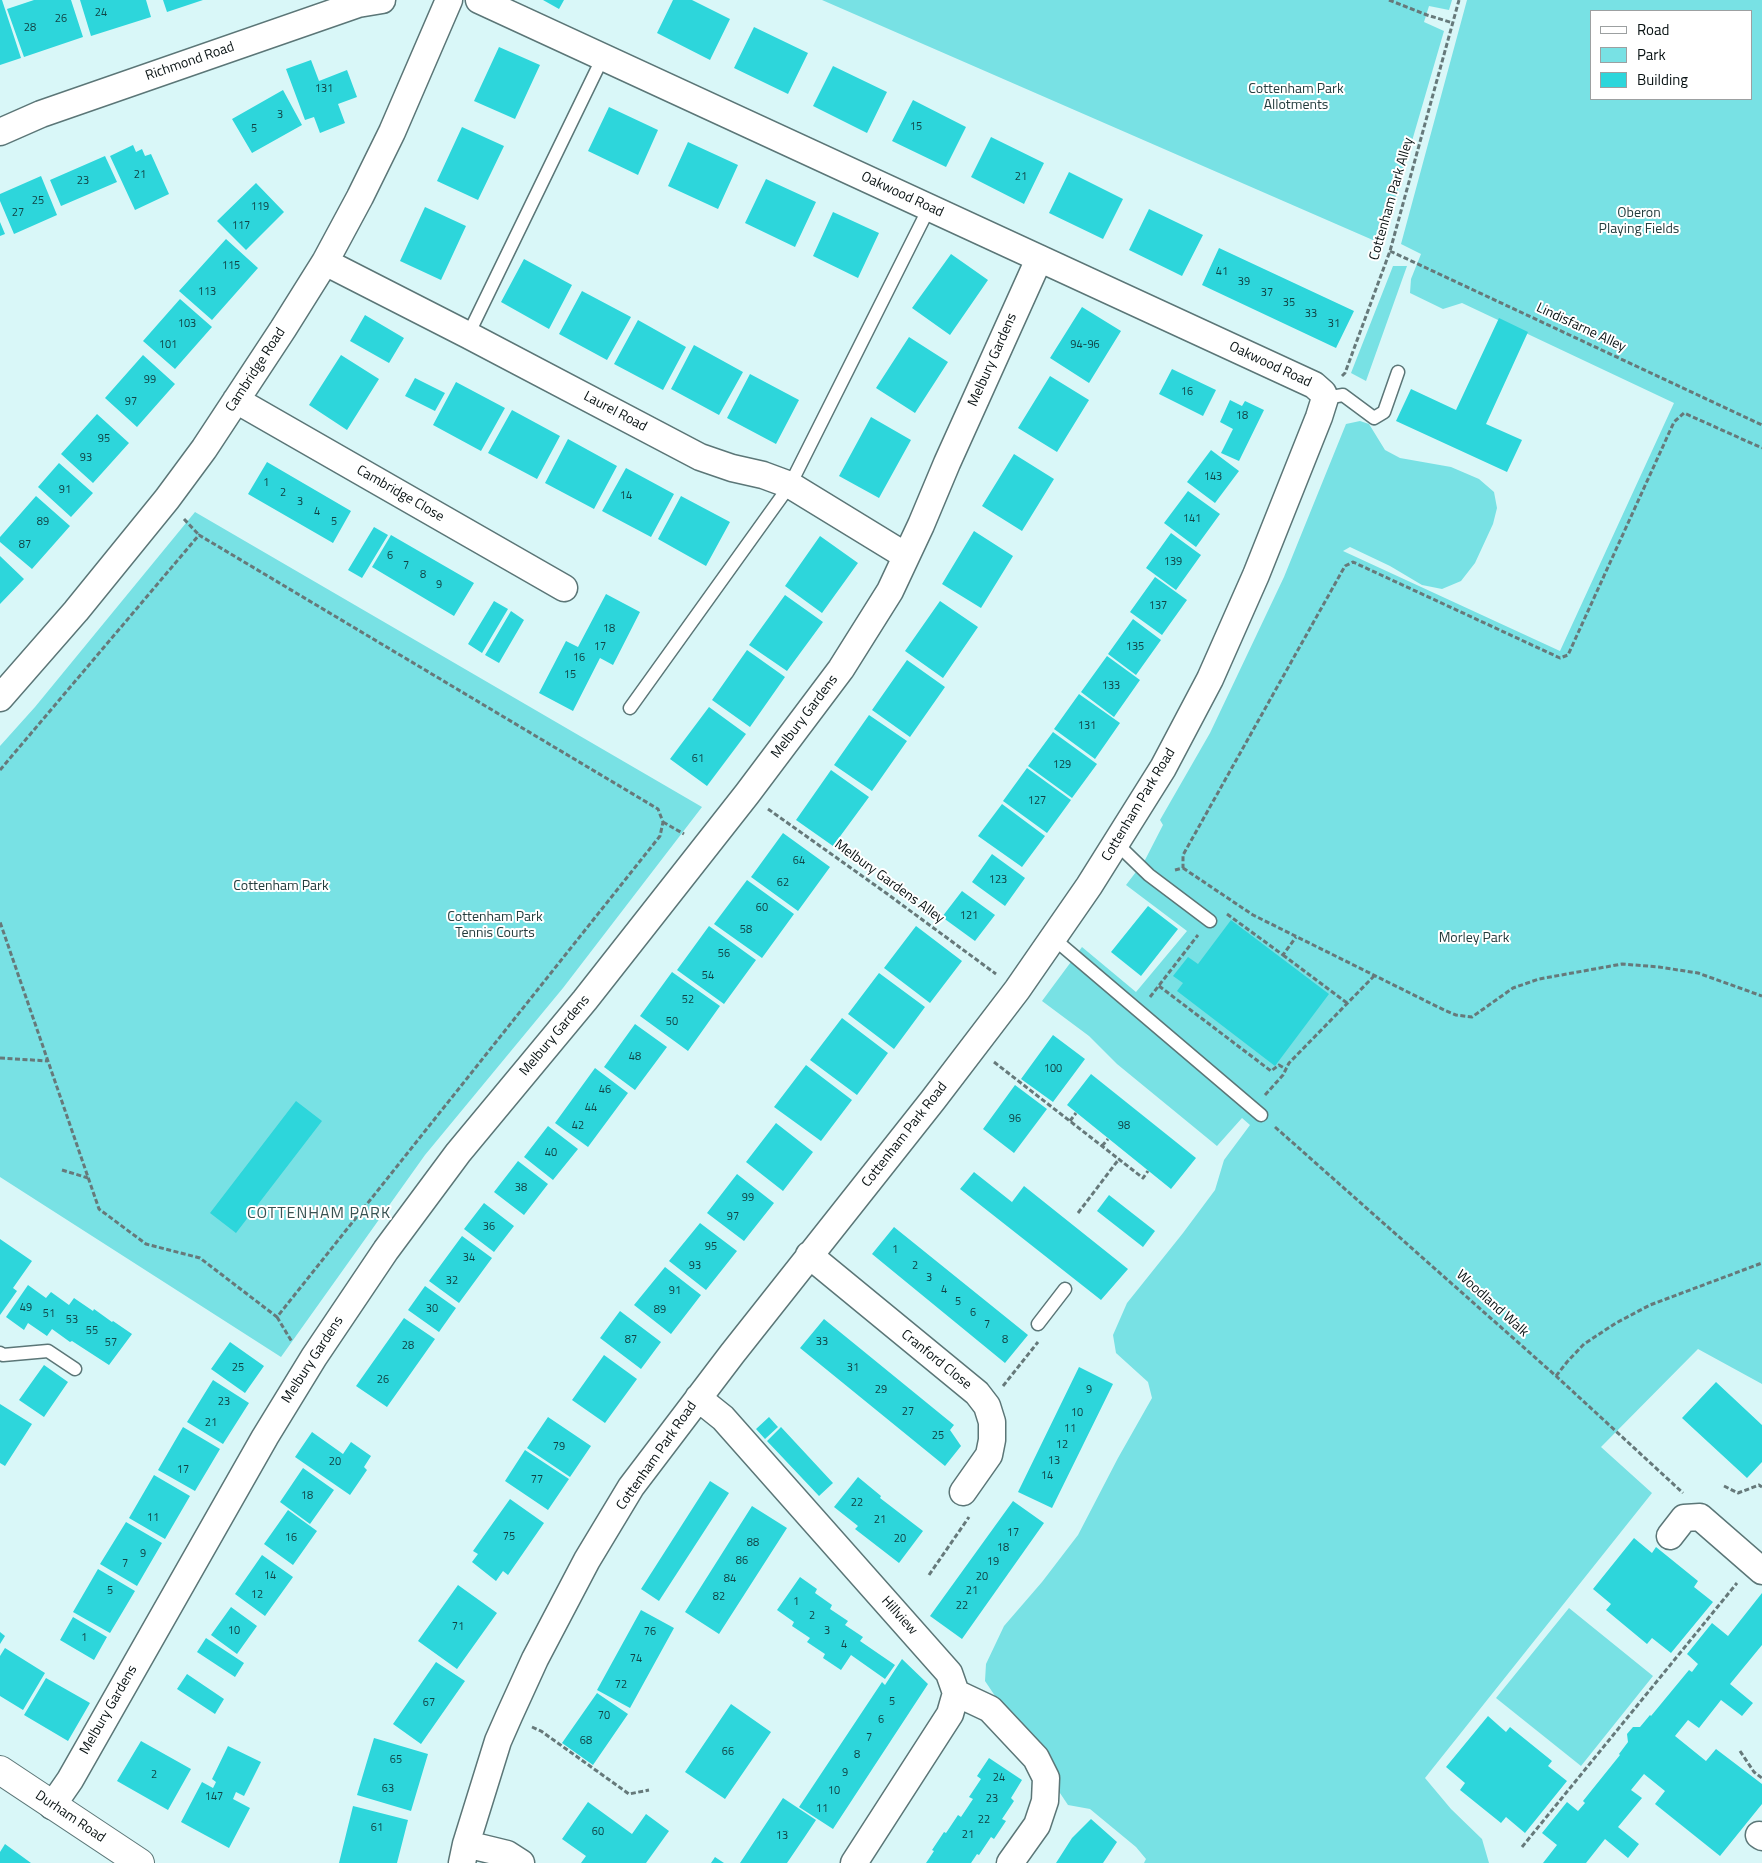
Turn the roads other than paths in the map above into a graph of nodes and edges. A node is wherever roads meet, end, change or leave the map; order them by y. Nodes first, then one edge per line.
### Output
1 (382, 0) edge
2 (479, 0) edge
3 (441, 2) edge
4 (603, 57) junction
5 (0, 132) edge
6 (929, 208) junction
7 (1039, 259) junction
8 (325, 262) junction
9 (468, 335) junction
10 (1398, 372) dead end
11 (1324, 395) junction
12 (236, 400) junction
13 (790, 485) junction
14 (906, 556) junction
15 (564, 588) dead end
16 (0, 698) edge
17 (630, 708) dead end
18 (1116, 844) junction
19 (1210, 921) road end
20 (1053, 938) junction
21 (1257, 1111) road end
22 (809, 1255) junction
23 (1065, 1289) dead end
24 (1038, 1324) road end
25 (0, 1353) edge
26 (75, 1369) dead end
27 (698, 1398) junction
28 (963, 1492) road end
29 (1670, 1536) dead end
30 (1758, 1568) edge
31 (956, 1693) junction
32 (0, 1770) edge
33 (52, 1806) junction
34 (464, 1854) edge
35 (140, 1863) edge
36 (521, 1863) edge
37 (854, 1863) edge
38 (1010, 1863) edge

1 - 5 street, Richmond Road
2 - 4 street, Oakwood Road
3 - 8 street, Cambridge Road
4 - 6 street, Oakwood Road
4 - 9 lane
6 - 7 street, Oakwood Road
6 - 13 lane
7 - 11 street, Oakwood Road
7 - 14 street, Melbury Gardens
8 - 9 street, Laurel Road
8 - 12 street, Cambridge Road
9 - 13 street, Laurel Road
10 - 11 lane
11 - 18 street, Cottenham Park Road
12 - 15 street, Cambridge Close
12 - 16 street, Cambridge Road
13 - 14 street, Laurel Road
13 - 17 lane
14 - 33 street, Melbury Gardens
18 - 19 lane
18 - 20 street, Cottenham Park Road
20 - 21 lane
20 - 22 street, Cottenham Park Road
22 - 27 street, Cottenham Park Road
22 - 28 street, Cranford Close
23 - 24 lane
25 - 26 lane
27 - 31 street, Hillview
27 - 34 street, Cottenham Park Road
29 - 30 street
31 - 37 street
31 - 38 street
32 - 33 main road, Durham Road
33 - 35 main road, Durham Road
34 - 36 street

